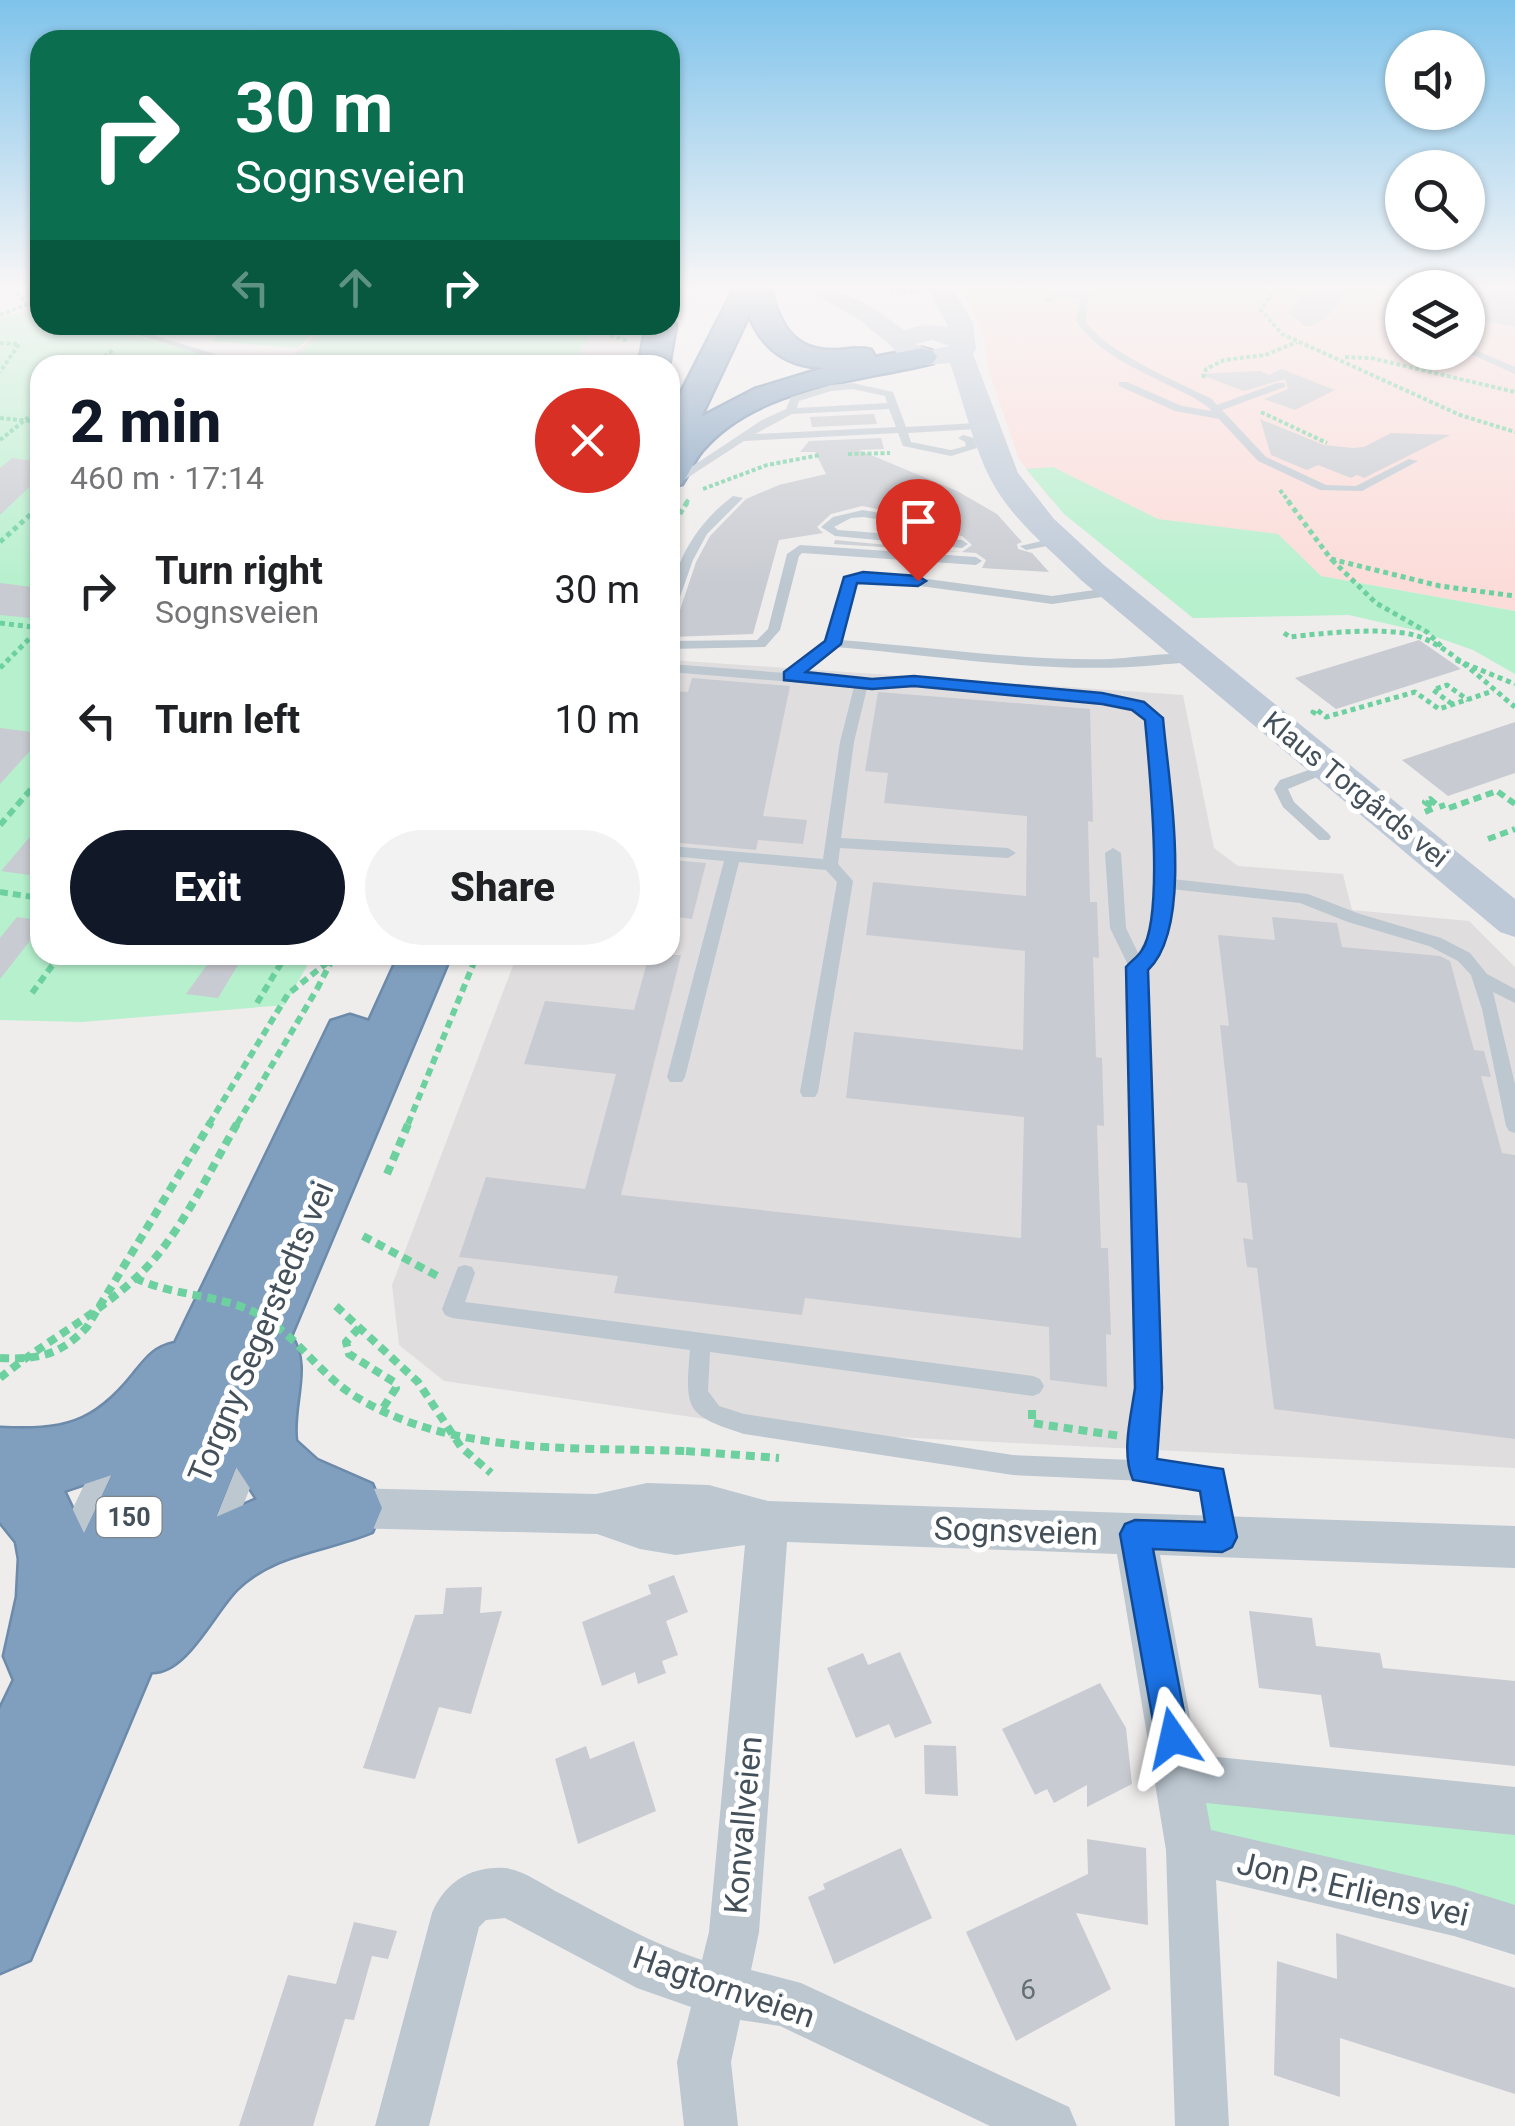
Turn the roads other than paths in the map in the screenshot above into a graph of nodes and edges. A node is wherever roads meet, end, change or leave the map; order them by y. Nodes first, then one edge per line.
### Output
1 (701, 386) edge
2 (800, 386) edge
3 (841, 386) edge
4 (873, 386) edge
5 (969, 386) edge
6 (1127, 386) edge
7 (1176, 386) edge
8 (1279, 386) edge
9 (891, 406) junction
10 (790, 412) junction
11 (1218, 412) junction
12 (680, 427) edge
13 (900, 430) junction
14 (976, 432) junction
15 (743, 438) junction
16 (680, 460) edge
17 (1413, 461) dead end
18 (680, 479) edge
19 (738, 498) dead end
20 (928, 541) junction
21 (962, 544) dead end
22 (976, 560) dead end
23 (680, 581) edge
24 (1116, 591) junction
25 (680, 644) edge
26 (833, 644) junction
27 (1196, 657) junction
28 (680, 669) edge
29 (790, 676) junction
30 (862, 683) junction
31 (1328, 767) junction
32 (1324, 836) dead end
33 (835, 842) junction
34 (680, 852) edge
35 (1008, 853) dead end
36 (1113, 853) dead end
37 (732, 858) junction
38 (830, 865) junction
39 (1163, 883) junction
40 (1515, 922) edge
41 (350, 965) edge
42 (421, 965) edge
43 (1137, 967) junction
44 (1480, 977) junction
45 (1515, 998) edge
46 (676, 1077) dead end
47 (809, 1092) dead end
48 (1515, 1126) edge
49 (463, 1280) road end
50 (287, 1285) junction
51 (701, 1340) junction
52 (1032, 1386) road end
53 (120, 1433) junction
54 (259, 1439) junction
55 (0, 1461) edge
56 (1144, 1471) junction
57 (0, 1482) edge
58 (348, 1508) junction
59 (762, 1521) junction
60 (1135, 1534) junction
61 (1222, 1537) junction
62 (1515, 1547) edge
63 (209, 1561) junction
64 (58, 1567) junction
65 (30, 1774) edge
66 (1180, 1777) junction
67 (1515, 1810) edge
68 (1190, 1850) junction
69 (0, 1930) edge
70 (1515, 1930) edge
71 (719, 1991) junction
72 (402, 2126) edge
73 (710, 2126) edge
74 (1050, 2126) edge
75 (1202, 2126) edge

1 - 12 highway
2 - 16 highway
3 - 10 lane
4 - 9 lane
5 - 14 main road, Klaus Torgårds vei
6 - 11 lane
7 - 11 lane
8 - 11 lane
9 - 10 lane
9 - 13 lane
10 - 15 lane
11 - 17 lane
13 - 14 lane
13 - 14 lane
13 - 15 lane
14 - 24 main road, Klaus Torgårds vei
15 - 18 lane
19 - 23 lane
20 - 20 lane
20 - 21 lane
22 - 25 lane
24 - 26 lane
24 - 27 main road, Klaus Torgårds vei
26 - 27 lane
26 - 29 lane
27 - 31 main road, Klaus Torgårds vei
28 - 29 lane
29 - 30 lane
30 - 33 lane
30 - 39 lane
31 - 32 lane
31 - 40 main road, Klaus Torgårds vei
33 - 35 lane
33 - 38 lane
34 - 37 lane
36 - 43 lane
37 - 38 lane
37 - 46 lane
38 - 47 lane
39 - 43 lane
39 - 44 lane
41 - 50 highway, Torgny Segerstedts vei / 150
42 - 50 highway, Torgny Segerstedts vei / 150
43 - 56 lane
44 - 45 lane
44 - 48 lane
49 - 51 lane
50 - 53 highway
50 - 54 highway
50 - 65 highway, Torgny Segerstedts vei / 150
51 - 52 lane
51 - 56 lane
53 - 55 highway
53 - 64 lane
54 - 58 highway
54 - 63 lane
56 - 61 lane
57 - 64 highway
58 - 59 street, Sognsveien
58 - 63 highway
59 - 60 street, Sognsveien
59 - 71 street, Konvallveien
60 - 61 street, Sognsveien
60 - 66 street
61 - 62 street, Sognsveien
63 - 65 highway
64 - 65 highway
65 - 69 highway, Torgny Segerstedts vei / 150
66 - 67 street
66 - 68 street
68 - 70 street, Jon P. Erliens vei
68 - 75 street
71 - 72 street, Hagtornveien
71 - 73 street, Konvallveien
71 - 74 street, Hagtornveien

